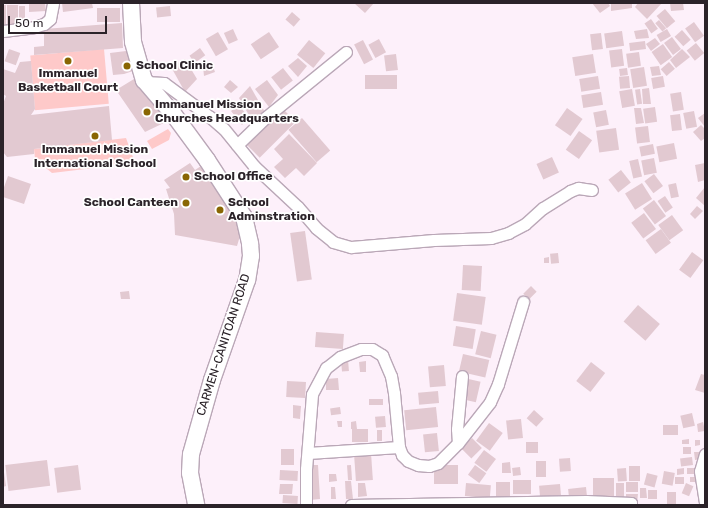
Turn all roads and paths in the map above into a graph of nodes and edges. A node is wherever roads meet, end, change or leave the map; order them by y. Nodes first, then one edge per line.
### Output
1 (54, 3) edge
2 (131, 3) edge
3 (3, 31) edge
4 (346, 52) dead end
5 (145, 82) junction
6 (237, 145) junction
7 (592, 190) dead end
8 (523, 302) dead end
9 (462, 376) dead end
10 (458, 443) junction
11 (399, 447) junction
12 (308, 452) junction
13 (705, 454) edge
14 (705, 503) edge
15 (367, 504) edge
16 (420, 504) edge
17 (489, 504) edge
18 (196, 505) edge
19 (306, 505) edge
20 (351, 505) edge
21 (631, 505) edge

1 - 3 street
2 - 5 main road, CARMEN-CANITOAN ROAD
4 - 6 street
5 - 6 street
5 - 18 main road, CARMEN-CANITOAN ROAD
6 - 7 street
8 - 10 street
9 - 10 street
10 - 11 street
11 - 12 street
11 - 12 street
12 - 19 street
13 - 14 street
15 - 16 street
15 - 20 street
16 - 17 street
17 - 21 street

